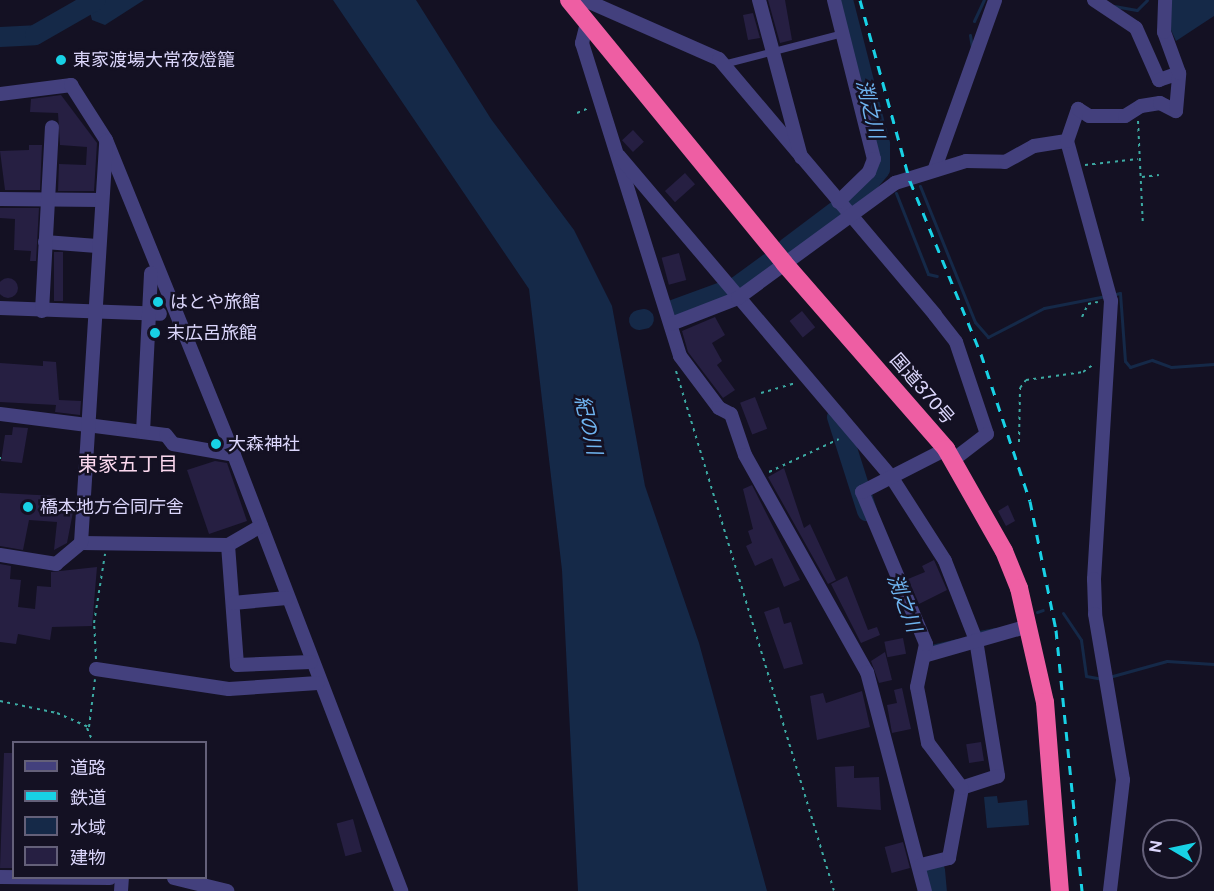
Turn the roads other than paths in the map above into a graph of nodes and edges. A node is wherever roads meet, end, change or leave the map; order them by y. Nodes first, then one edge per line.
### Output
1 (759, 0) edge
2 (834, 0) edge
3 (995, 0) edge
4 (1094, 0) edge
5 (1165, 0) edge
6 (576, 1) edge
7 (587, 23) junction
8 (843, 33) junction
9 (773, 50) junction
10 (723, 64) junction
11 (1179, 73) junction
12 (0, 94) edge
13 (52, 127) dead end
14 (106, 140) junction
15 (1067, 141) junction
16 (617, 154) junction
17 (803, 165) junction
18 (935, 168) junction
19 (47, 198) junction
20 (0, 199) edge
21 (101, 200) junction
22 (843, 208) junction
23 (45, 242) junction
24 (97, 246) junction
25 (784, 263) junction
26 (152, 273) dead end
27 (732, 292) junction
28 (0, 308) edge
29 (42, 311) junction
30 (96, 314) junction
31 (154, 314) junction
32 (670, 324) junction
33 (0, 414) edge
34 (92, 429) junction
35 (143, 432) junction
36 (949, 454) junction
37 (234, 455) junction
38 (892, 478) junction
39 (261, 525) junction
40 (81, 543) junction
41 (228, 545) junction
42 (0, 555) edge
43 (287, 598) junction
44 (233, 603) junction
45 (1029, 626) junction
46 (976, 640) junction
47 (927, 655) junction
48 (311, 662) junction
49 (96, 669) road end
50 (318, 683) junction
51 (962, 788) junction
52 (921, 865) junction
53 (178, 879) edge
54 (227, 891) edge
55 (401, 891) edge
56 (926, 891) edge
57 (1060, 891) edge
58 (1110, 891) edge

1 - 9 street
2 - 8 street
3 - 18 street
4 - 11 street
5 - 11 street
6 - 7 highway, 国道370号
6 - 10 street
7 - 16 street
7 - 25 highway, 国道370号
8 - 9 lane
8 - 22 street
9 - 10 lane
9 - 17 street
10 - 17 street
11 - 15 street
12 - 14 street
13 - 19 street
14 - 21 street
14 - 37 street
15 - 18 street
15 - 58 street
16 - 27 street
16 - 32 street
17 - 22 street
18 - 22 street
19 - 20 street
19 - 21 street
19 - 23 street
21 - 24 street
22 - 25 street
22 - 36 street
23 - 24 street
23 - 29 street
24 - 30 street
25 - 27 street
25 - 36 highway, 国道370号
26 - 31 street
27 - 32 street
27 - 38 street
28 - 29 street
29 - 30 street
30 - 31 street
30 - 34 street
31 - 35 street
32 - 52 street
33 - 34 street
34 - 35 street
34 - 40 street
35 - 37 street
36 - 38 street
36 - 45 highway, 国道370号
37 - 39 street
38 - 46 street
38 - 47 street
39 - 41 street
39 - 43 street
40 - 41 street
40 - 42 street
41 - 44 street
43 - 44 street
43 - 48 street
44 - 48 street
45 - 46 street
45 - 57 highway, 国道370号
46 - 47 street
46 - 51 street
47 - 51 street
48 - 50 street
49 - 50 street
50 - 55 street
51 - 52 street
52 - 56 street
53 - 54 street

